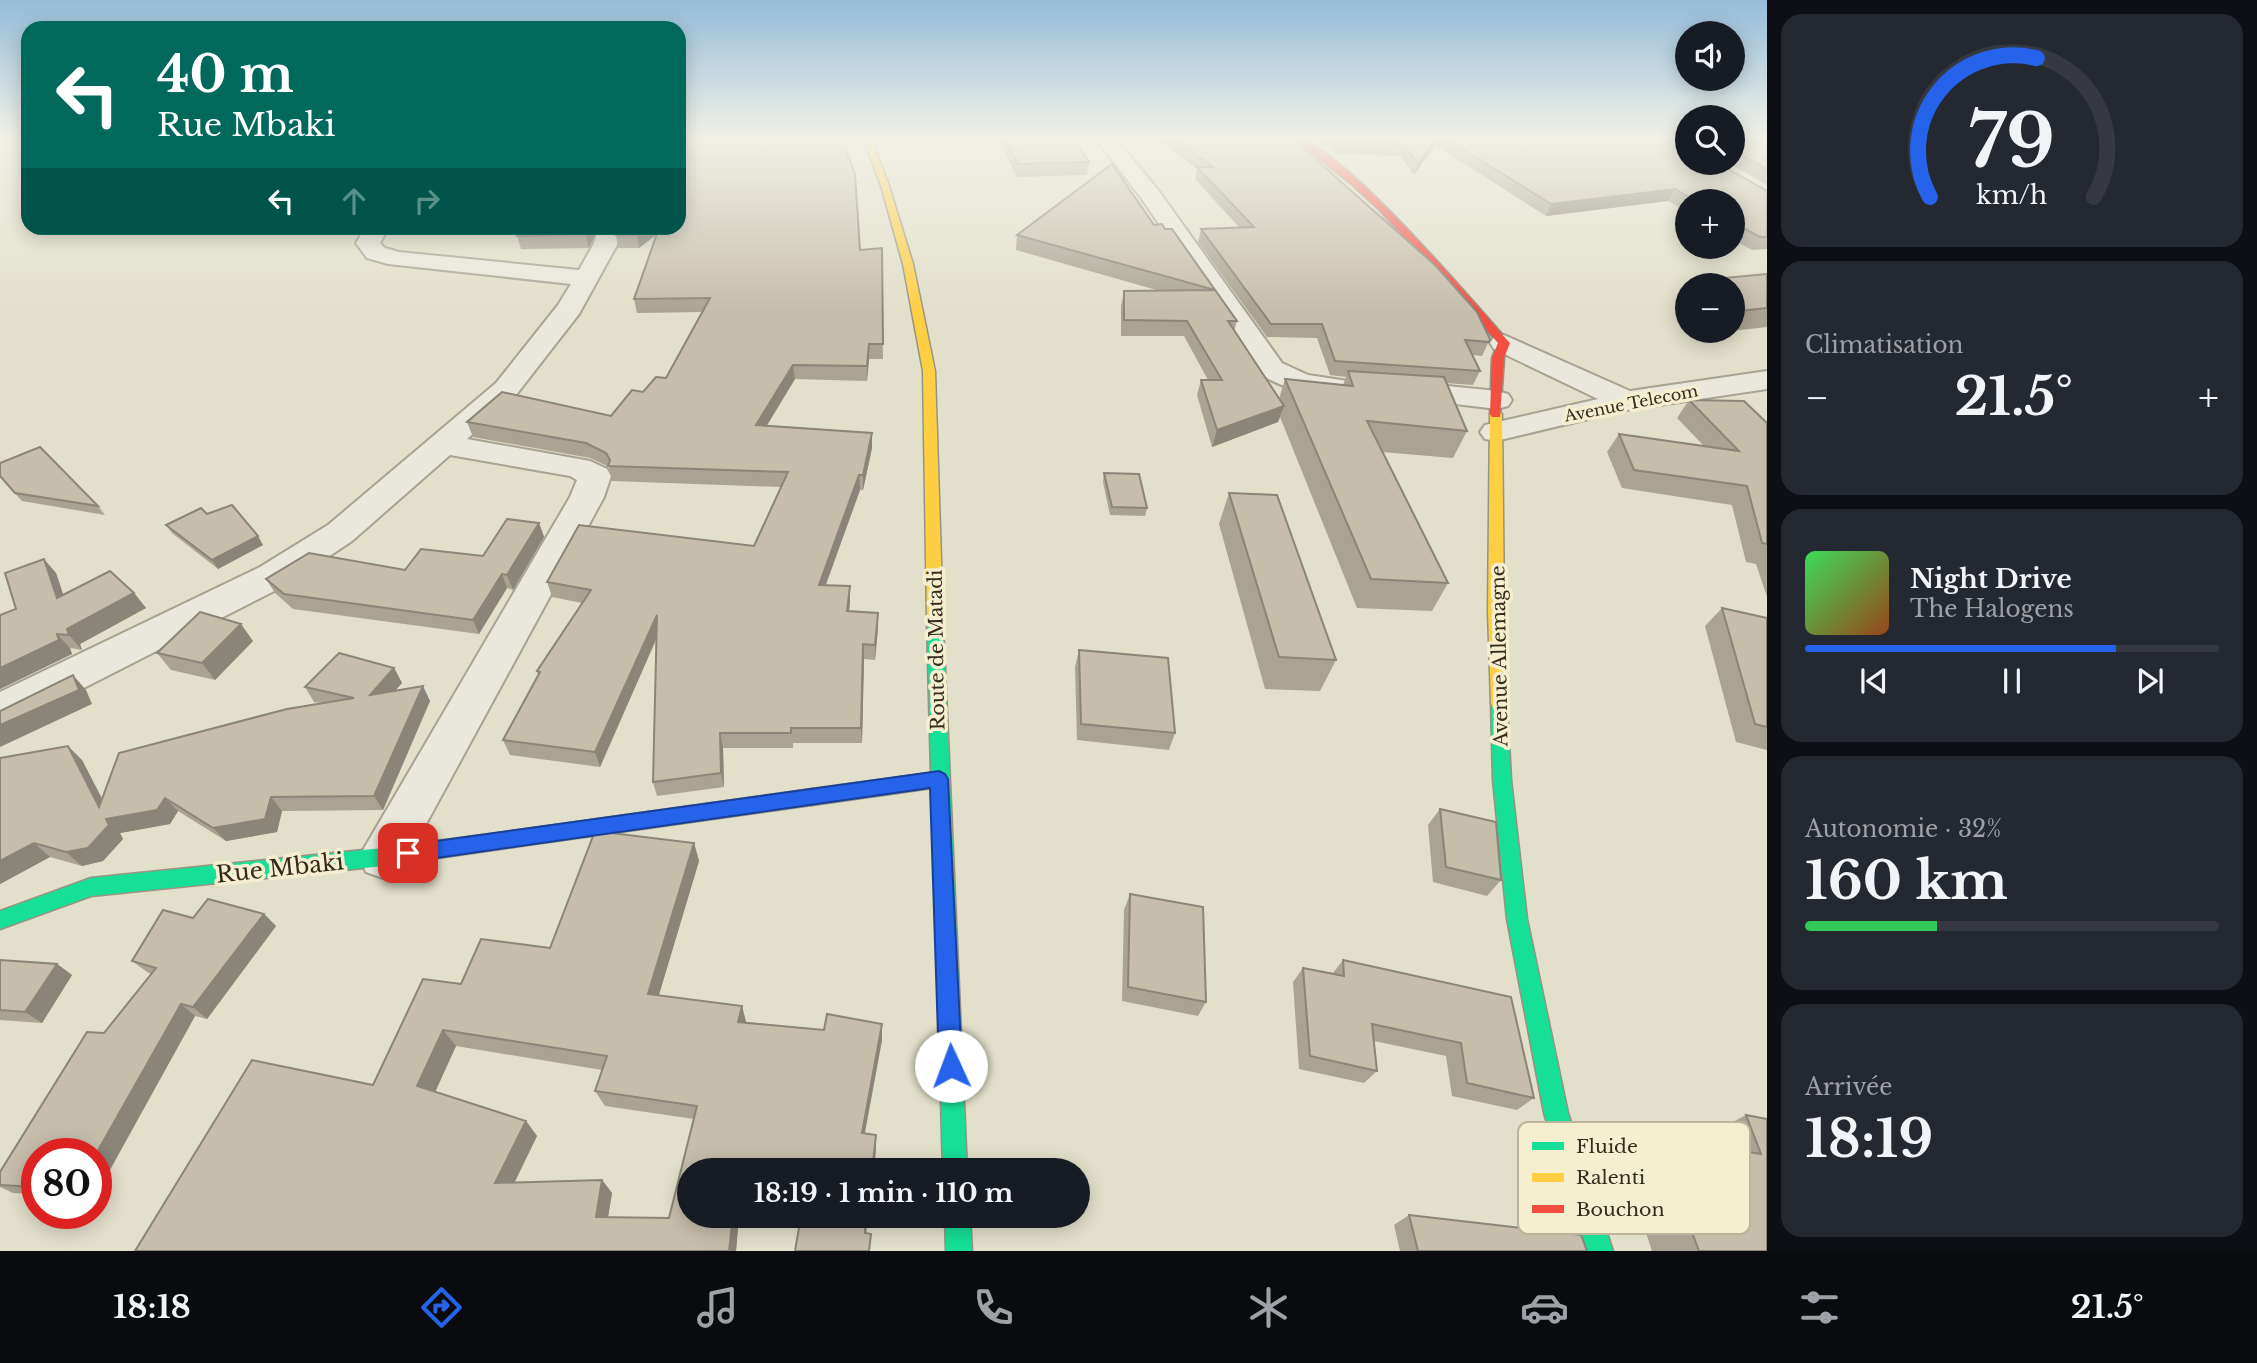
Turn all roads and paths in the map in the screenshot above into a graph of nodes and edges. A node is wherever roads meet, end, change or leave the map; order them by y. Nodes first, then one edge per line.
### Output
1 (888, 196) edge
2 (1151, 196) edge
3 (1369, 196) edge
4 (373, 235) edge
5 (608, 235) edge
6 (585, 278) junction
7 (1504, 343) junction
8 (1767, 380) edge
9 (1497, 400) junction
10 (1626, 401) junction
11 (1496, 432) junction
12 (443, 444) junction
13 (0, 711) edge
14 (939, 779) junction
15 (383, 857) junction
16 (0, 920) edge
17 (1559, 1122) edge
18 (955, 1158) edge
19 (958, 1228) edge
20 (1595, 1234) edge
21 (959, 1251) edge
22 (1600, 1251) edge

1 - 14 main road, Route de Matadi
2 - 9 street
3 - 7 main road
4 - 6 street
5 - 6 street
6 - 12 street
7 - 9 main road, Avenue Allemagne
7 - 10 street
8 - 10 street, Avenue Telecom
9 - 11 main road, Avenue Allemagne
10 - 11 street, Avenue Telecom
11 - 17 main road, Avenue Allemagne
12 - 13 street
12 - 15 street
14 - 15 main road, Rue Mbaki
14 - 18 main road, Route de Matadi
15 - 16 main road, Rue Mbaki
19 - 21 main road
20 - 22 main road, Avenue Allemagne

